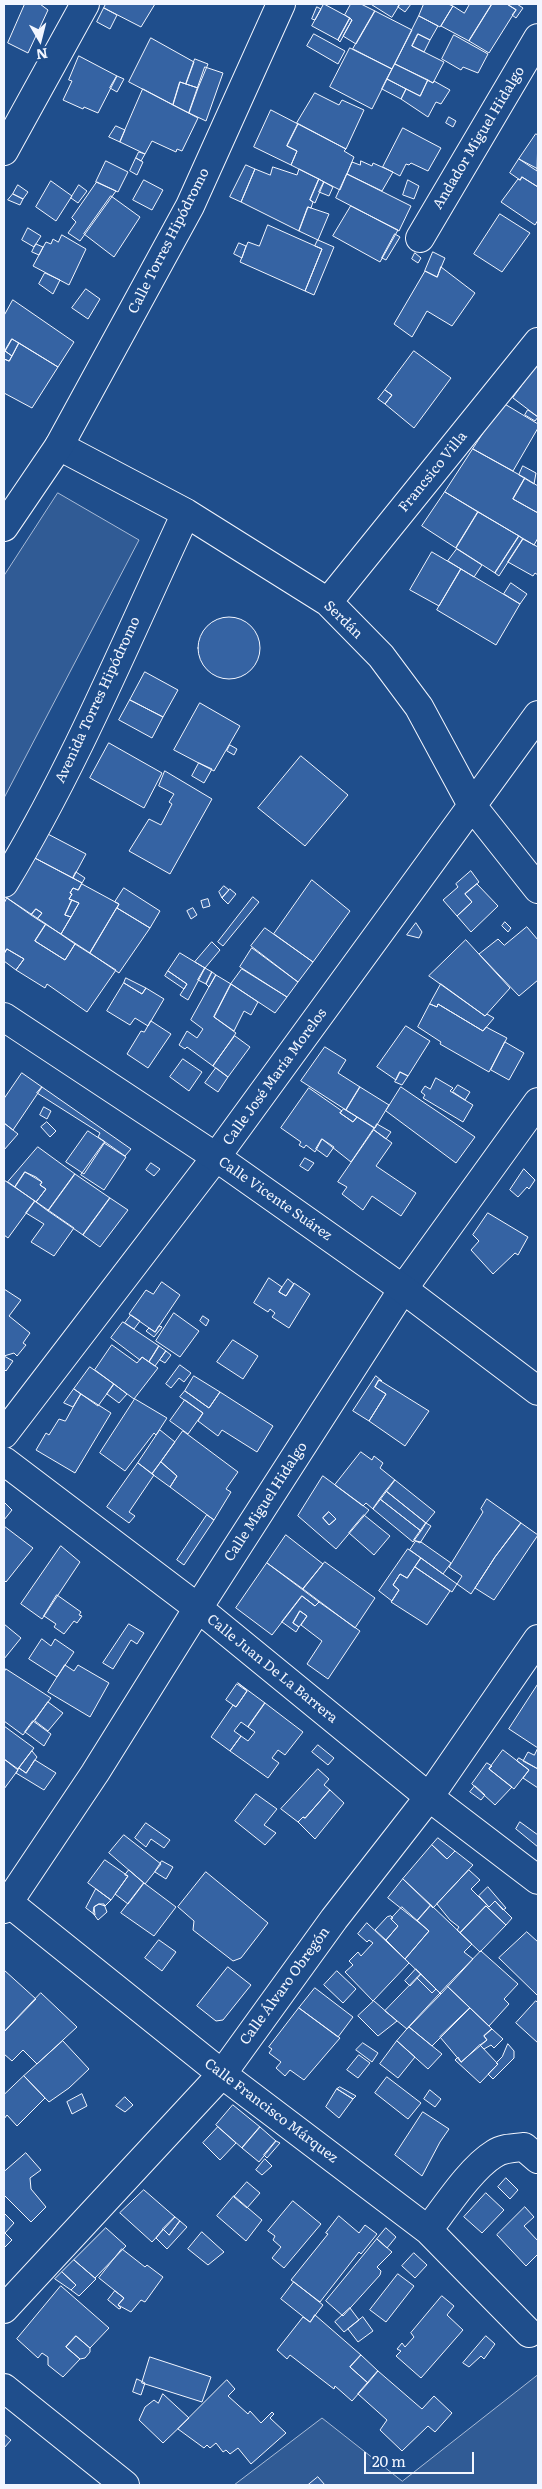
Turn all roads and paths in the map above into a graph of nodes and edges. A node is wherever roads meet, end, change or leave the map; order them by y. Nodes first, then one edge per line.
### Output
1 (85, 4) edge
2 (281, 4) edge
3 (538, 38) edge
4 (4, 151) edge
5 (420, 238) dead end
6 (538, 342) edge
7 (59, 446) junction
8 (186, 513) junction
9 (4, 527) edge
10 (328, 602) junction
11 (538, 715) edge
12 (472, 807) junction
13 (4, 884) edge
14 (538, 889) edge
15 (4, 1017) edge
16 (538, 1102) edge
17 (216, 1157) junction
18 (403, 1289) junction
19 (538, 1391) edge
20 (4, 1434) edge
21 (4, 1461) edge
22 (198, 1608) junction
23 (538, 1639) edge
24 (429, 1797) junction
25 (538, 1880) edge
26 (5, 1904) edge
27 (222, 2074) junction
28 (538, 2159) edge
29 (428, 2230) junction
30 (4, 2309) edge
31 (528, 2333) dead end
32 (4, 2388) edge
33 (125, 2485) edge

1 - 4 street
2 - 7 street, Calle Torres Hipódromo
3 - 5 street, Andador Miguel Hidalgo
6 - 10 street, Francsico Villa
7 - 8 street, Serdán
7 - 9 street, Calle Torres Hipódromo
8 - 10 street, Serdán
8 - 13 street, Avenida Torres Hipódromo
10 - 12 street, Serdán
11 - 12 street, Calle José María Morelos
12 - 14 street, Serdán
12 - 17 street, Calle José María Morelos
15 - 17 street, Calle Vicente Suárez
16 - 18 street, Calle Miguel Hidalgo
17 - 18 street, Calle Vicente Suárez
17 - 20 street, Calle José María Morelos
18 - 19 street, Calle Vicente Suárez
18 - 22 street, Calle Miguel Hidalgo
21 - 22 street, Calle Juan De La Barrera
22 - 24 street, Calle Juan De La Barrera
22 - 26 street, Calle Miguel Hidalgo
23 - 24 street, Calle Álvaro Obregón
24 - 25 street, Calle Juan De La Barrera
24 - 27 street, Calle Álvaro Obregón
26 - 27 street, Calle Francisco Márquez
27 - 29 street, Calle Francisco Márquez
27 - 30 street, Calle Álvaro Obregón
28 - 29 street
29 - 31 street, Calle Francisco Márquez
32 - 33 street

